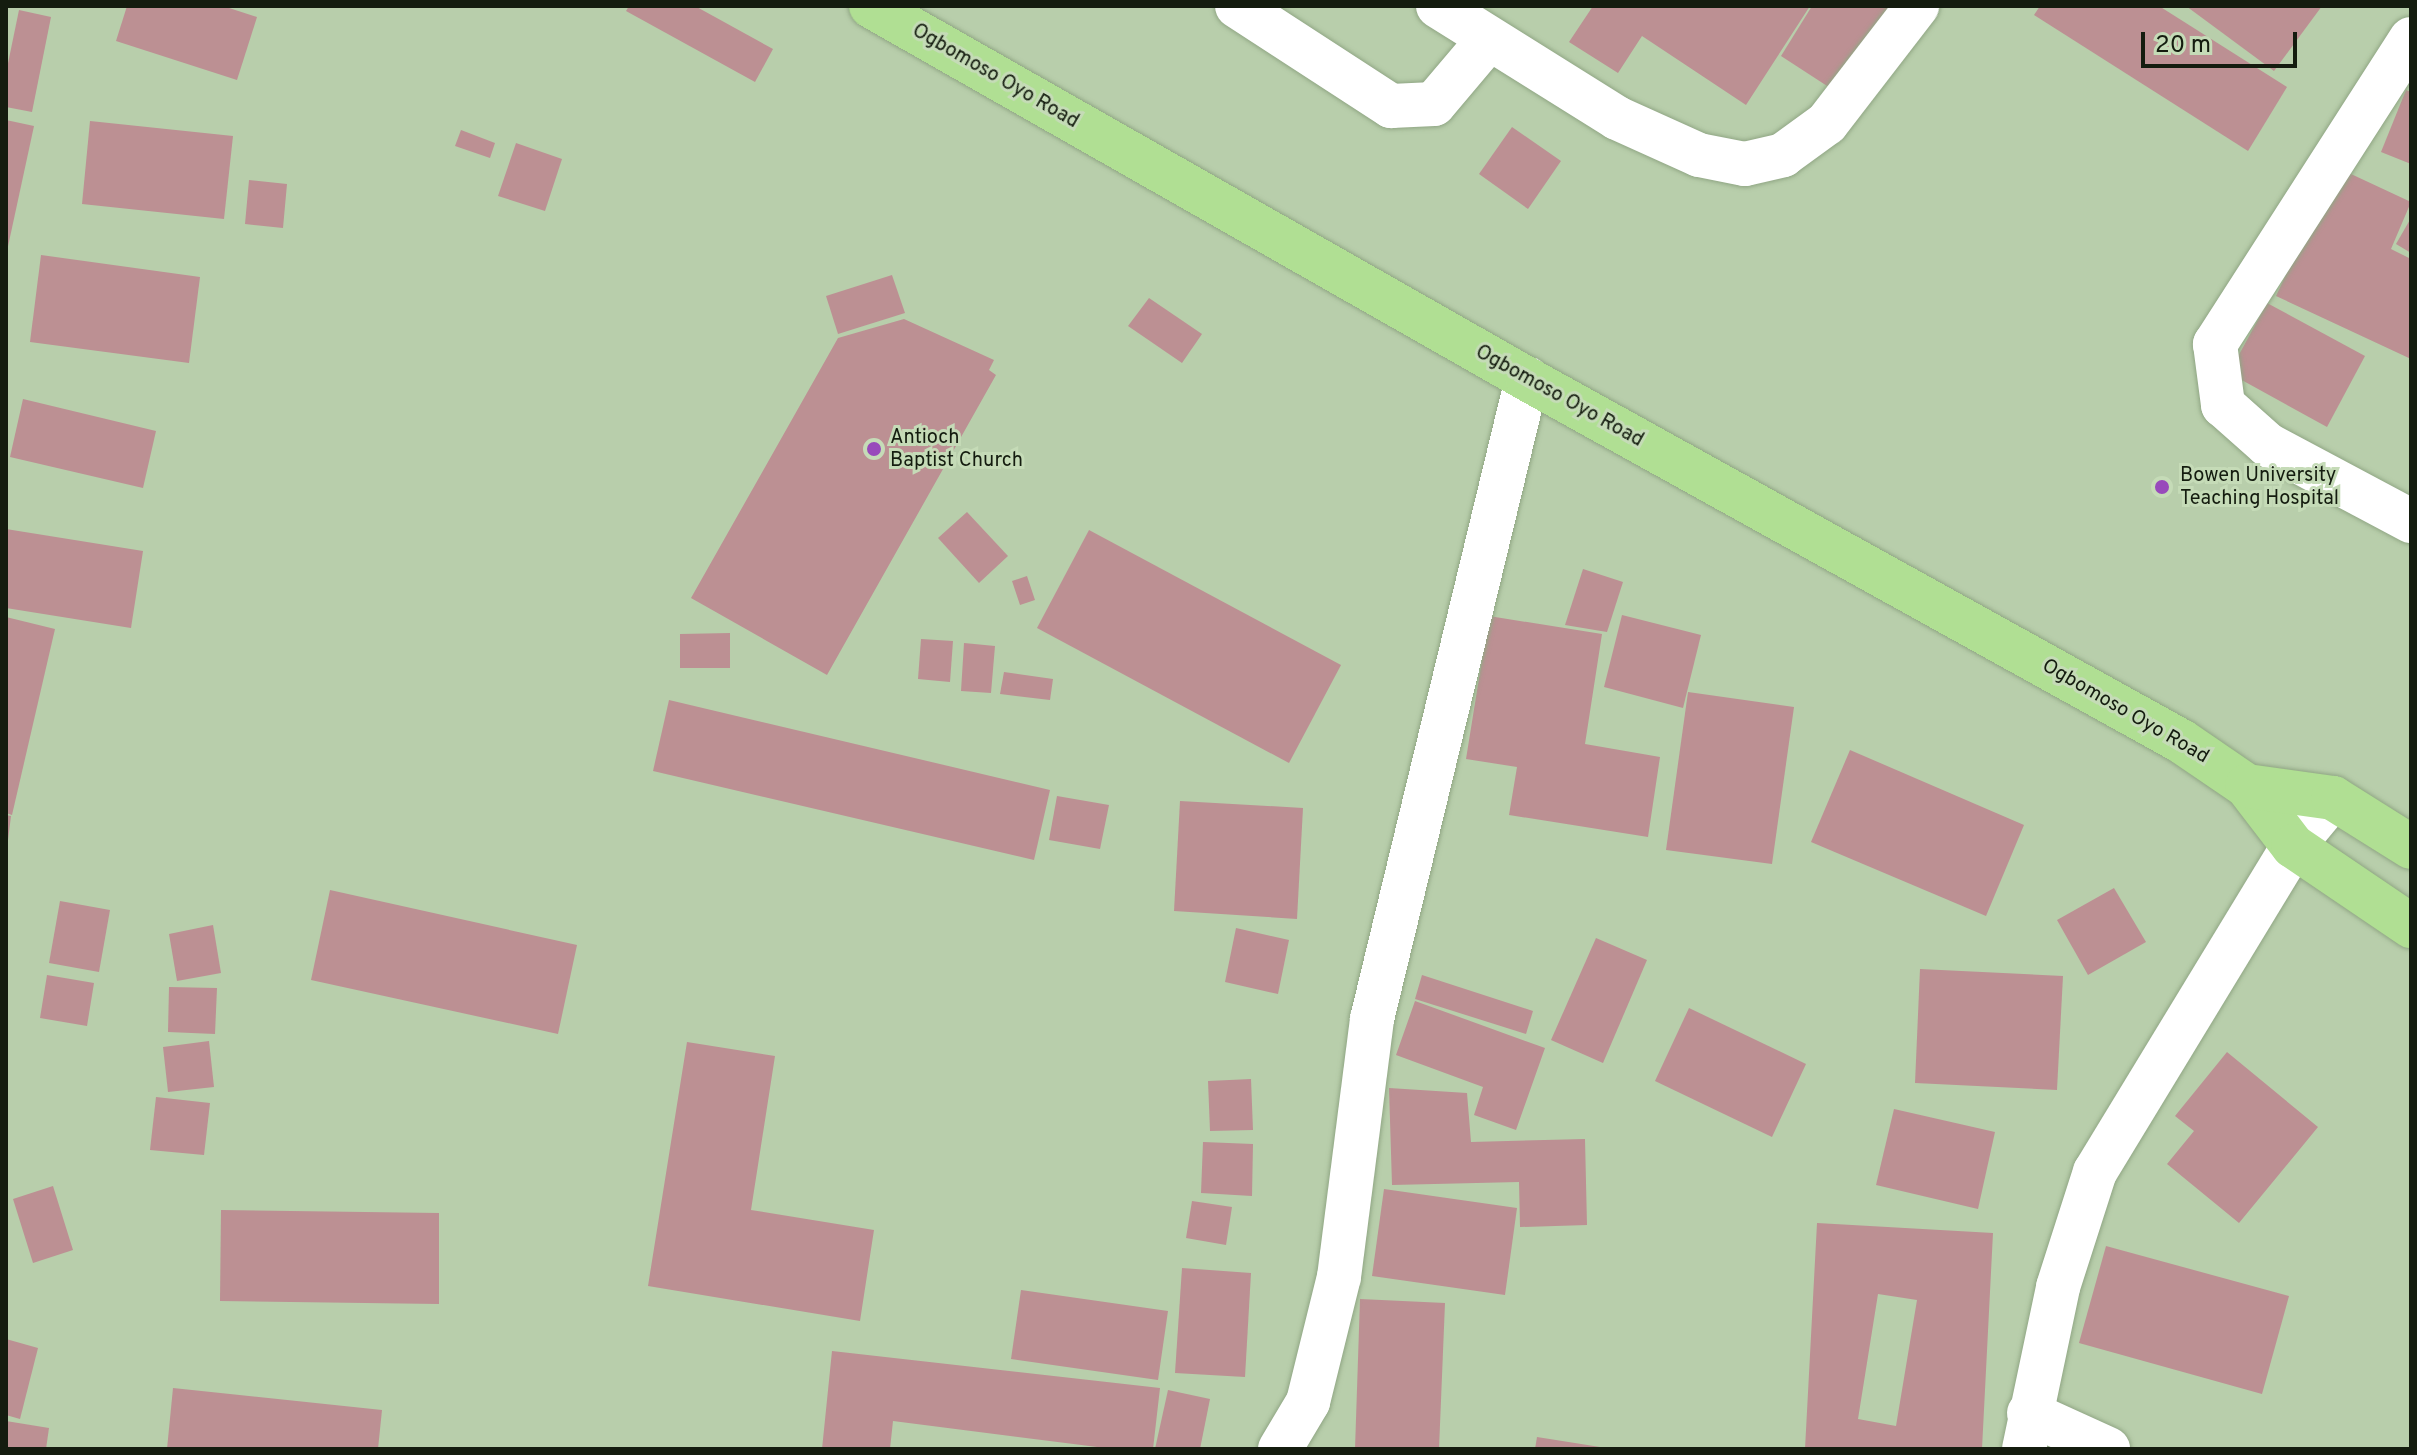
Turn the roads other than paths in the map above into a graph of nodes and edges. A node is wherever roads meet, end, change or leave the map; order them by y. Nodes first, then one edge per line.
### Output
1 (871, 6) edge
2 (1237, 6) edge
3 (1438, 6) edge
4 (1917, 6) edge
5 (2411, 39) edge
6 (1488, 40) junction
7 (1527, 379) junction
8 (2411, 521) edge
9 (2247, 786) junction
10 (2333, 798) junction
11 (2293, 846) junction
12 (2411, 847) edge
13 (2411, 926) edge
14 (2026, 1431) edge
15 (1280, 1449) edge
16 (2108, 1449) edge

1 - 7 highway, Ogbomoso Oyo Road
2 - 6 street
3 - 6 street
4 - 6 street
5 - 8 street
7 - 9 highway, Ogbomoso Oyo Road
7 - 15 street
9 - 10 highway, Ogbomoso Oyo Road
9 - 11 highway, Ogbomoso Oyo Road
10 - 11 street
10 - 12 highway, Ogbomoso Oyo Road
11 - 13 highway, Ogbomoso Oyo Road
11 - 14 street
14 - 16 street

